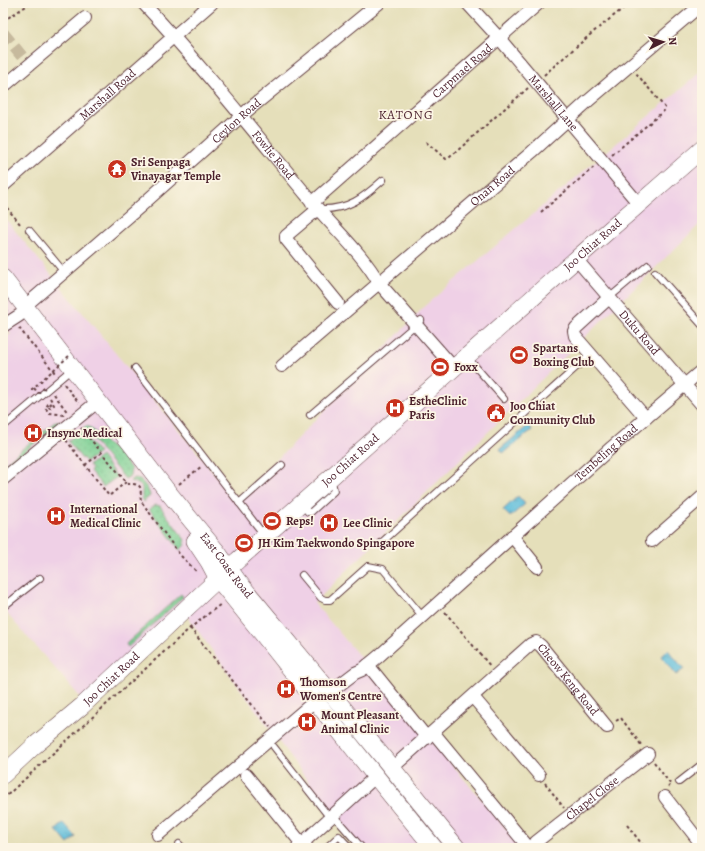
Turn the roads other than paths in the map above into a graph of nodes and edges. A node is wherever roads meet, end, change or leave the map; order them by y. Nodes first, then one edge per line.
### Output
1 (143, 3) edge
2 (212, 3) edge
3 (467, 3) edge
4 (539, 3) edge
5 (702, 4) edge
6 (373, 5) edge
7 (85, 18) dead end
8 (174, 36) junction
9 (499, 38) junction
10 (3, 88) edge
11 (241, 116) junction
12 (568, 119) junction
13 (702, 149) edge
14 (383, 180) dead end
15 (3, 186) edge
16 (639, 204) junction
17 (315, 206) junction
18 (29, 230) dead end
19 (576, 259) junction
20 (648, 265) dead end
21 (64, 272) junction
22 (655, 272) dead end
23 (3, 278) edge
24 (382, 281) junction
25 (3, 293) edge
26 (610, 297) junction
27 (338, 303) dead end
28 (16, 311) edge
29 (419, 323) junction
30 (702, 325) edge
31 (3, 326) edge
32 (590, 354) junction
33 (460, 364) junction
34 (282, 366) dead end
35 (135, 368) dead end
36 (702, 370) edge
37 (66, 374) junction
38 (685, 384) junction
39 (504, 399) dead end
40 (702, 405) edge
41 (91, 407) junction
42 (310, 415) dead end
43 (646, 418) junction
44 (3, 427) edge
45 (282, 465) dead end
46 (3, 479) edge
47 (702, 497) edge
48 (239, 503) junction
49 (512, 536) junction
50 (265, 537) junction
51 (652, 541) dead end
52 (381, 543) dead end
53 (537, 567) dead end
54 (223, 574) junction
55 (302, 575) dead end
56 (40, 578) dead end
57 (3, 607) edge
58 (423, 616) junction
59 (365, 668) junction
60 (327, 697) junction
61 (473, 697) junction
62 (607, 727) road end
63 (430, 735) junction
64 (274, 747) dead end
65 (648, 754) road end
66 (702, 764) edge
67 (392, 768) junction
68 (3, 775) edge
69 (246, 775) dead end
70 (539, 775) road end
71 (375, 777) junction
72 (678, 782) dead end
73 (665, 797) road end
74 (332, 816) junction
75 (158, 835) dead end
76 (304, 845) edge
77 (702, 845) edge
78 (529, 846) edge
79 (326, 848) edge
80 (350, 848) edge
81 (362, 848) edge
82 (434, 848) edge
83 (456, 848) edge

1 - 8 street, Fowlie Road
2 - 8 street, Marshall Road
3 - 9 street, Marshall Lane
4 - 9 street, Carpmael Road
5 - 12 street, Onan Road
6 - 11 street, Ceylon Road
7 - 10 street
8 - 11 street, Fowlie Road
8 - 15 street, Marshall Road
9 - 12 street, Marshall Lane
9 - 17 street, Carpmael Road
11 - 17 street, Fowlie Road
11 - 21 street, Ceylon Road
12 - 16 street, Marshall Lane
12 - 24 street, Onan Road
13 - 16 main road, Joo Chiat Road
14 - 17 lane
16 - 19 main road, Joo Chiat Road
17 - 24 street, Fowlie Road
17 - 27 street, Carpmael Road
18 - 21 lane
19 - 26 street, Duku Road
19 - 33 main road, Joo Chiat Road
20 - 26 lane
21 - 28 street, Ceylon Road
22 - 30 lane
23 - 28 main road, East Coast Road
24 - 29 street, Fowlie Road
24 - 34 street, Onan Road
25 - 28 main road, East Coast Road
26 - 32 street
26 - 38 street, Duku Road
28 - 31 street, Ceylon Road
28 - 37 main road, East Coast Road
28 - 54 main road, East Coast Road
29 - 33 street, Fowlie Road
29 - 42 lane
32 - 43 street
32 - 52 lane
33 - 39 lane
33 - 50 main road, Joo Chiat Road
35 - 48 lane
36 - 38 street, Tembeling Road
37 - 41 main road, East Coast Road
37 - 44 lane
38 - 40 street, Duku Road
38 - 43 street, Tembeling Road
41 - 46 street
41 - 54 main road, East Coast Road
43 - 49 street, Tembeling Road
45 - 48 lane
47 - 51 street
48 - 50 lane
49 - 53 street
49 - 58 street, Tembeling Road
50 - 54 main road, Joo Chiat Road
54 - 60 main road, East Coast Road
54 - 68 main road, Joo Chiat Road
55 - 58 lane
56 - 57 lane
58 - 59 street, Tembeling Road
59 - 60 street, Tembeling Road
59 - 63 street
60 - 67 main road, East Coast Road
60 - 71 main road, East Coast Road
60 - 75 street
61 - 62 street, Cheow Keng Road
61 - 63 street, Cheow Keng Road
61 - 70 street
63 - 67 street, Cheow Keng Road
63 - 78 street
64 - 74 lane
65 - 78 street, Chapel Close
66 - 72 lane
67 - 83 main road, East Coast Road
69 - 76 street
71 - 74 street
71 - 82 main road, East Coast Road
73 - 77 street
74 - 76 street
74 - 81 lane
79 - 80 lane

